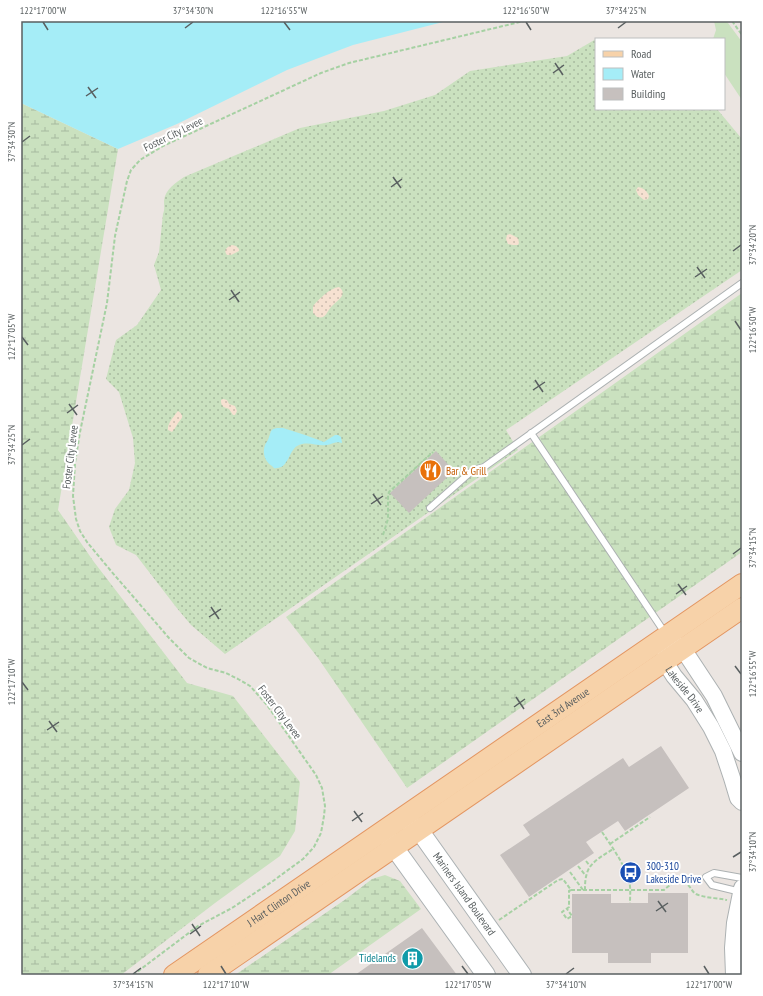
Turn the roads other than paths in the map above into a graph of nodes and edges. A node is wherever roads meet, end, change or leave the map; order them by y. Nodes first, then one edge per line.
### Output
1 (742, 282) edge
2 (531, 433) junction
3 (430, 508) dead end
4 (742, 584) edge
5 (742, 608) edge
6 (667, 636) junction
7 (683, 650) junction
8 (665, 662) junction
9 (742, 753) edge
10 (742, 802) edge
11 (402, 818) junction
12 (419, 830) junction
13 (383, 831) junction
14 (394, 847) junction
15 (741, 890) edge
16 (174, 975) edge
17 (208, 975) edge
18 (486, 975) edge
19 (522, 975) edge
20 (734, 975) edge

1 - 2 lane
2 - 3 lane
2 - 6 lane
4 - 6 main road, East 3rd Avenue
5 - 7 main road, East 3rd Avenue
6 - 7 street, Lakeside Drive
6 - 8 street, Lakeside Drive
6 - 11 main road, East 3rd Avenue
7 - 8 main road, East 3rd Avenue
7 - 9 street, Lakeside Drive
8 - 10 street, Lakeside Drive
8 - 12 main road, East 3rd Avenue
11 - 12 main road, Mariners Island Boulevard
11 - 13 main road, East 3rd Avenue
12 - 14 main road, East 3rd Avenue
12 - 19 main road, Mariners Island Boulevard
13 - 14 main road
13 - 16 main road, J Hart Clinton Drive
14 - 17 main road, J Hart Clinton Drive
14 - 18 main road
15 - 15 lane
15 - 20 street

